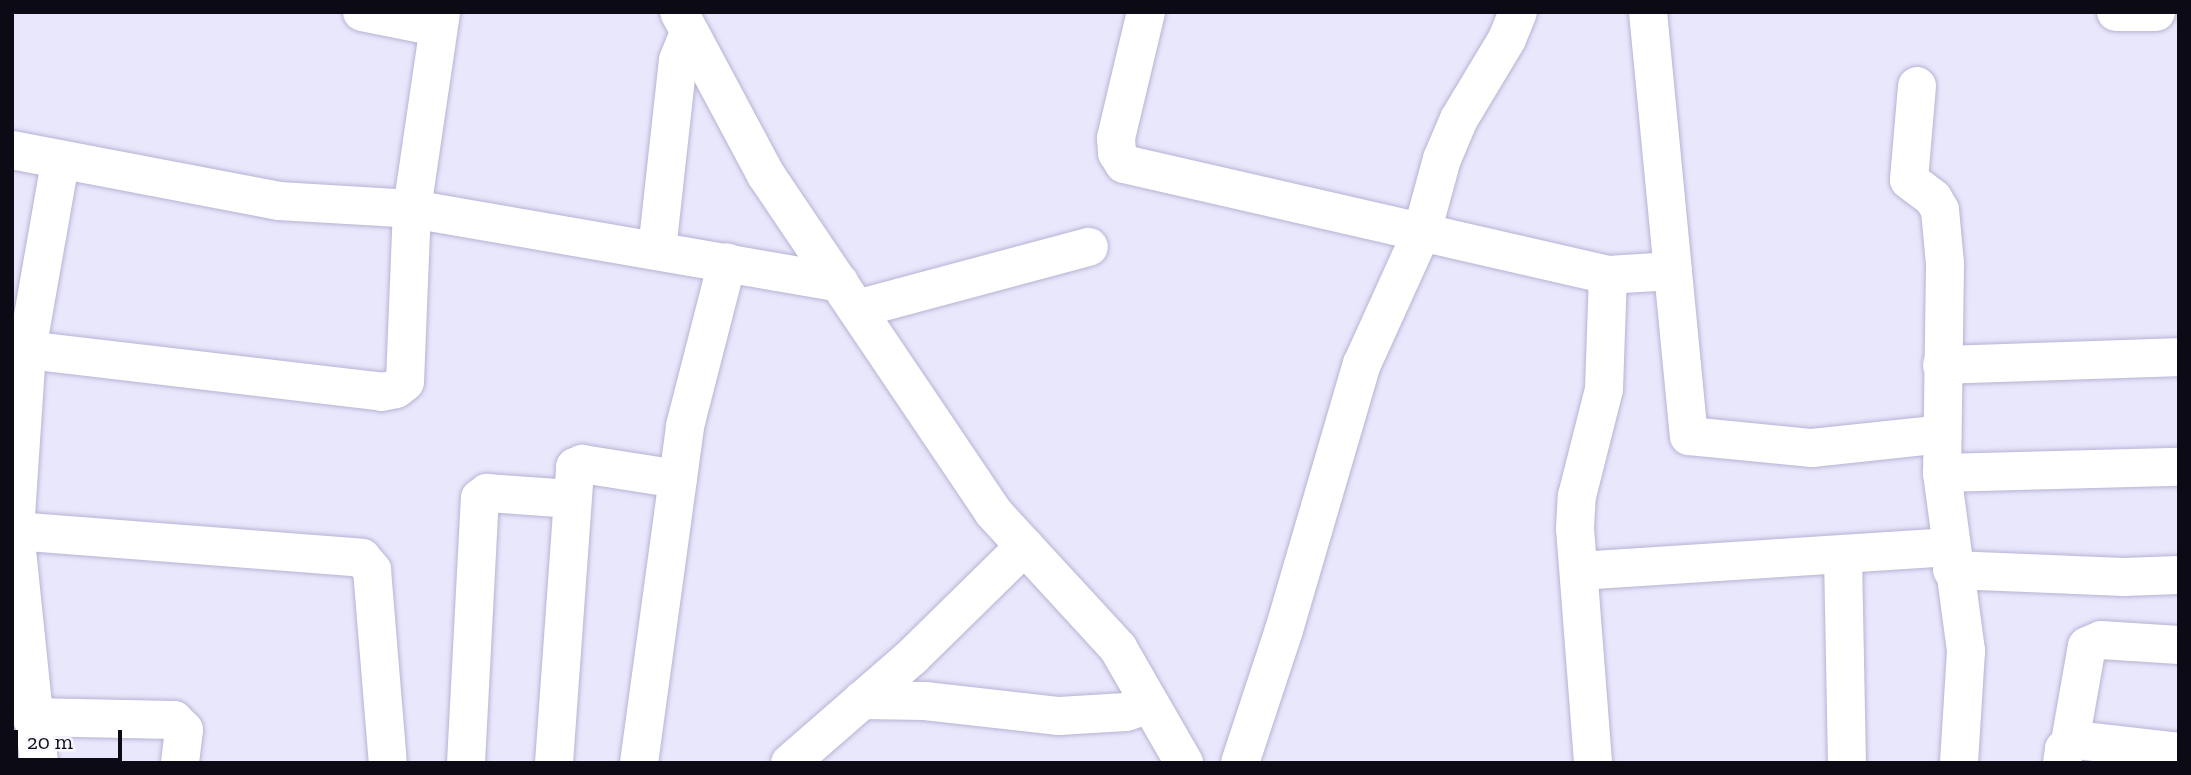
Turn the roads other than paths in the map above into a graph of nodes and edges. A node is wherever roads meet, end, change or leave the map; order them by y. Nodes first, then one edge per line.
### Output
1 (362, 12) edge
2 (1146, 12) edge
3 (1518, 12) edge
4 (1648, 12) edge
5 (2116, 12) edge
6 (2156, 12) edge
7 (439, 20) edge
8 (684, 22) edge
9 (1917, 86) dead end
10 (12, 150) edge
11 (60, 162) junction
12 (412, 209) junction
13 (1422, 232) junction
14 (1089, 247) dead end
15 (657, 250) junction
16 (727, 262) junction
17 (1674, 271) junction
18 (1608, 275) junction
19 (849, 296) junction
20 (27, 350) junction
21 (2179, 357) edge
22 (1942, 365) junction
23 (1942, 434) junction
24 (2179, 467) edge
25 (1942, 473) junction
26 (678, 479) junction
27 (570, 499) junction
28 (15, 531) junction
29 (1025, 547) junction
30 (1843, 556) junction
31 (1951, 559) junction
32 (1579, 571) junction
33 (2179, 575) edge
34 (2179, 645) edge
35 (862, 700) junction
36 (1147, 705) junction
37 (31, 717) junction
38 (2066, 752) edge
39 (2179, 752) edge
40 (1591, 762) edge
41 (39, 763) edge
42 (180, 763) edge
43 (388, 763) edge
44 (466, 763) edge
45 (554, 763) edge
46 (639, 763) edge
47 (789, 763) edge
48 (1184, 763) edge
49 (1240, 763) edge
50 (1609, 763) edge
51 (1847, 763) edge
52 (1959, 763) edge

1 - 7 street
2 - 13 street
3 - 13 street
4 - 17 street
5 - 6 street
7 - 12 street
8 - 15 street
8 - 19 street
9 - 22 street
10 - 11 street
11 - 12 street
11 - 20 street
12 - 15 street
12 - 20 street
13 - 18 street
13 - 49 street
14 - 19 street
15 - 16 street
16 - 19 street
16 - 26 street
17 - 18 street
17 - 23 street
18 - 32 street
19 - 29 street
20 - 28 street
21 - 22 street
22 - 23 street
23 - 25 street
24 - 25 street
25 - 31 street
26 - 27 street
26 - 46 street
27 - 44 street
27 - 45 street
28 - 37 street
28 - 43 street
29 - 35 street
29 - 36 street
30 - 31 street
30 - 32 street
30 - 51 street
31 - 33 street
31 - 52 street
32 - 40 street
34 - 38 street
35 - 36 street
35 - 47 street
36 - 48 street
37 - 41 street
37 - 42 street
38 - 39 street
40 - 50 street

